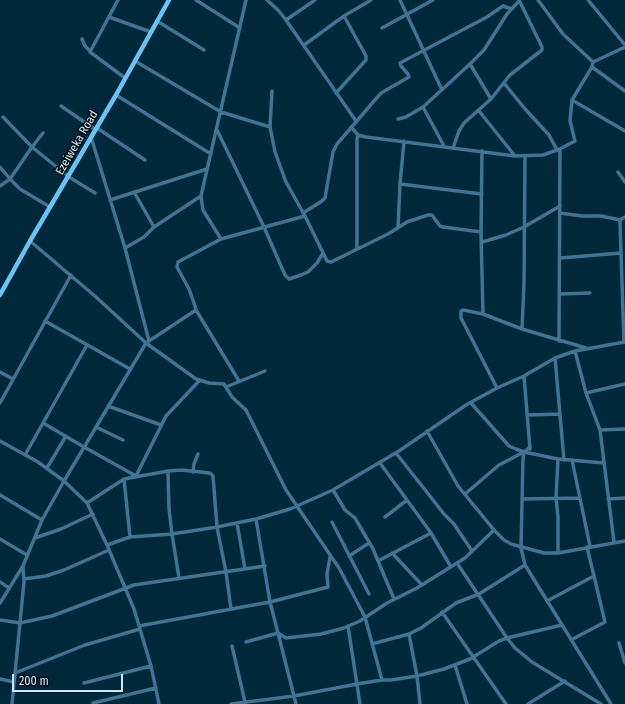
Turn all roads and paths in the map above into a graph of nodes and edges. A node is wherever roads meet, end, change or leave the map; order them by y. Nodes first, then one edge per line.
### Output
1 (118, 0) edge
2 (169, 0) edge
3 (196, 0) edge
4 (246, 0) edge
5 (267, 0) edge
6 (315, 0) edge
7 (371, 0) edge
8 (400, 0) edge
9 (433, 0) edge
10 (519, 0) edge
11 (538, 0) edge
12 (588, 0) edge
13 (512, 9) junction
14 (406, 15) junction
15 (344, 16) junction
16 (108, 17) junction
17 (286, 20) junction
18 (157, 21) junction
19 (240, 28) junction
20 (382, 28) dead end
21 (151, 32) junction
22 (82, 39) dead end
23 (304, 45) junction
24 (625, 46) edge
25 (204, 50) dead end
26 (423, 50) junction
27 (90, 51) junction
28 (135, 62) junction
29 (593, 62) junction
30 (470, 64) junction
31 (592, 67) junction
32 (125, 78) junction
33 (504, 83) junction
34 (442, 90) junction
35 (272, 91) dead end
36 (625, 91) edge
37 (336, 93) junction
38 (116, 95) junction
39 (491, 99) junction
40 (572, 100) junction
41 (61, 106) dead end
42 (423, 107) junction
43 (479, 111) junction
44 (221, 112) junction
45 (3, 117) dead end
46 (398, 119) dead end
47 (356, 121) junction
48 (270, 127) junction
49 (351, 127) junction
50 (96, 129) junction
51 (217, 129) junction
52 (625, 130) edge
53 (43, 133) dead end
54 (358, 134) junction
55 (91, 137) junction
56 (404, 141) junction
57 (444, 146) junction
58 (32, 147) junction
59 (453, 148) junction
60 (558, 149) junction
61 (482, 151) junction
62 (211, 154) junction
63 (515, 156) junction
64 (524, 156) junction
65 (144, 160) dead end
66 (0, 167) edge
67 (207, 169) junction
68 (618, 172) dead end
69 (69, 177) junction
70 (10, 179) junction
71 (625, 182) edge
72 (400, 184) junction
73 (0, 186) edge
74 (95, 192) dead end
75 (134, 192) junction
76 (482, 194) junction
77 (201, 196) junction
78 (110, 200) junction
79 (560, 206) junction
80 (50, 207) junction
81 (560, 213) junction
82 (304, 214) junction
83 (625, 216) edge
84 (620, 220) junction
85 (154, 227) junction
86 (264, 227) junction
87 (524, 227) junction
88 (398, 228) junction
89 (481, 232) junction
90 (221, 239) junction
91 (30, 241) junction
92 (482, 242) junction
93 (125, 248) junction
94 (357, 249) junction
95 (323, 253) junction
96 (621, 253) junction
97 (560, 258) junction
98 (71, 275) junction
99 (590, 293) dead end
100 (560, 294) junction
101 (0, 295) edge
102 (196, 310) junction
103 (483, 314) junction
104 (45, 321) junction
105 (522, 329) junction
106 (560, 341) junction
107 (148, 342) junction
108 (624, 342) edge
109 (87, 345) junction
110 (588, 348) junction
111 (575, 351) junction
112 (555, 358) junction
113 (130, 369) junction
114 (265, 371) dead end
115 (0, 372) edge
116 (524, 376) junction
117 (13, 379) junction
118 (200, 380) junction
119 (239, 381) junction
120 (625, 384) edge
121 (226, 387) junction
122 (497, 388) junction
123 (586, 393) junction
124 (0, 403) edge
125 (471, 403) junction
126 (108, 406) junction
127 (560, 414) junction
128 (527, 415) junction
129 (43, 423) junction
130 (161, 425) junction
131 (96, 427) junction
132 (625, 429) edge
133 (600, 430) junction
134 (427, 431) junction
135 (66, 436) junction
136 (123, 440) dead end
137 (0, 441) edge
138 (84, 447) junction
139 (530, 447) junction
140 (524, 452) junction
141 (396, 453) junction
142 (198, 454) dead end
143 (530, 454) junction
144 (25, 455) junction
145 (558, 459) junction
146 (564, 460) junction
147 (572, 460) junction
148 (380, 463) junction
149 (604, 463) junction
150 (47, 468) junction
151 (168, 471) junction
152 (193, 472) junction
153 (136, 476) junction
154 (124, 479) junction
155 (64, 480) junction
156 (333, 490) junction
157 (465, 494) junction
158 (0, 495) edge
159 (556, 498) junction
160 (580, 498) junction
161 (625, 498) edge
162 (522, 499) junction
163 (608, 499) junction
164 (407, 500) junction
165 (87, 503) junction
166 (298, 506) junction
167 (93, 514) junction
168 (385, 517) dead end
169 (256, 519) junction
170 (42, 520) junction
171 (332, 522) dead end
172 (237, 523) junction
173 (217, 527) junction
174 (494, 530) junction
175 (431, 533) junction
176 (172, 534) junction
177 (130, 537) junction
178 (35, 538) junction
179 (0, 539) edge
180 (625, 541) edge
181 (614, 542) junction
182 (369, 543) junction
183 (107, 545) junction
184 (589, 547) junction
185 (521, 548) junction
186 (109, 550) junction
187 (472, 551) junction
188 (558, 553) junction
189 (392, 554) junction
190 (27, 555) junction
191 (349, 556) junction
192 (330, 557) junction
193 (378, 561) junction
194 (457, 563) junction
195 (525, 565) junction
196 (23, 566) junction
197 (265, 566) junction
198 (451, 567) junction
199 (244, 569) junction
200 (226, 572) junction
201 (594, 576) junction
202 (179, 578) junction
203 (24, 579) junction
204 (0, 582) edge
205 (422, 585) junction
206 (9, 588) junction
207 (125, 588) junction
208 (369, 594) dead end
209 (479, 594) junction
210 (394, 599) junction
211 (547, 601) junction
212 (270, 602) junction
213 (0, 603) edge
214 (231, 609) junction
215 (442, 612) junction
216 (365, 617) junction
217 (0, 620) edge
218 (20, 623) junction
219 (562, 625) junction
220 (348, 626) junction
221 (139, 627) junction
222 (278, 633) junction
223 (409, 634) junction
224 (507, 638) junction
225 (571, 640) junction
226 (246, 642) dead end
227 (618, 643) dead end
228 (372, 644) junction
229 (232, 646) dead end
230 (472, 657) junction
231 (625, 663) edge
232 (455, 665) junction
233 (151, 666) junction
234 (15, 672) junction
235 (417, 676) junction
236 (0, 680) edge
237 (382, 680) junction
238 (565, 681) junction
239 (14, 682) junction
240 (84, 683) dead end
241 (357, 684) junction
242 (156, 688) junction
243 (294, 696) junction
244 (608, 700) junction
245 (245, 702) junction
246 (93, 703) dead end
247 (12, 704) edge
248 (159, 704) edge
249 (232, 704) edge
250 (296, 704) edge
251 (360, 704) edge
252 (420, 704) edge
253 (466, 704) edge
254 (506, 704) edge
255 (528, 704) edge
256 (601, 704) edge
257 (611, 704) edge

1 - 16 street
2 - 18 main road, Ezeiweka Road
3 - 19 street
4 - 19 street
5 - 17 street
6 - 17 street
7 - 15 street
8 - 14 street
9 - 14 street
10 - 13 street
10 - 33 street
11 - 29 street
12 - 24 street
13 - 26 street
13 - 30 street
14 - 20 street
14 - 26 street
15 - 23 street
15 - 37 street
16 - 21 street
16 - 27 street
17 - 23 street
18 - 21 main road, Ezeiweka Road
18 - 25 street
19 - 44 street
21 - 28 main road, Ezeiweka Road
22 - 27 street
23 - 37 street
24 - 29 street
26 - 34 street
26 - 47 street
27 - 32 street
28 - 32 main road, Ezeiweka Road
28 - 44 street
29 - 31 street
30 - 34 street
30 - 39 street
31 - 36 street
31 - 40 street
32 - 38 main road, Ezeiweka Road
33 - 39 street
33 - 60 street
34 - 42 street
35 - 48 street
37 - 47 street
38 - 50 main road, Ezeiweka Road
38 - 62 street
39 - 43 street
40 - 52 street
40 - 60 street
41 - 50 street
42 - 46 street
42 - 57 street
43 - 59 street
43 - 63 street
44 - 48 street
44 - 51 street
45 - 58 street
47 - 49 street
48 - 82 street
49 - 54 street
49 - 82 street
50 - 55 main road, Ezeiweka Road
50 - 65 street
51 - 62 street
51 - 86 street
53 - 58 street
54 - 56 street
54 - 94 street
55 - 69 main road, Ezeiweka Road
55 - 78 street
56 - 57 street
56 - 72 street
57 - 59 street
58 - 69 street
58 - 70 street
59 - 61 street
60 - 64 street
60 - 79 street
61 - 63 street
61 - 76 street
62 - 67 street
63 - 64 street
64 - 87 street
66 - 70 street
67 - 75 street
67 - 77 street
68 - 71 street
69 - 74 street
69 - 80 main road, Ezeiweka Road
70 - 73 street
70 - 80 street
72 - 76 street
72 - 88 street
75 - 78 street
75 - 85 street
76 - 89 street
77 - 85 street
77 - 90 street
78 - 93 street
79 - 81 street
79 - 87 street
80 - 91 main road, Ezeiweka Road
81 - 84 street
81 - 97 street
82 - 86 street
82 - 95 street
83 - 84 street
84 - 96 street
85 - 93 street
86 - 90 street
86 - 95 street
87 - 92 street
87 - 105 street
88 - 89 street
88 - 94 street
89 - 92 street
90 - 102 street
91 - 98 street
91 - 101 main road, Ezeiweka Road
92 - 103 street
93 - 107 street
94 - 95 street
96 - 97 street
96 - 108 street
97 - 100 street
98 - 104 street
98 - 107 street
99 - 100 street
100 - 106 street
102 - 107 street
102 - 119 street
103 - 105 street
103 - 122 street
104 - 109 street
104 - 117 street
105 - 106 street
106 - 110 street
107 - 113 street
107 - 118 street
108 - 110 street
109 - 113 street
109 - 129 street
110 - 111 street
111 - 112 street
111 - 123 street
112 - 116 street
112 - 127 street
113 - 126 street
114 - 119 street
115 - 117 street
116 - 122 street
116 - 128 street
117 - 124 street
118 - 121 street
118 - 130 street
119 - 121 street
120 - 123 street
121 - 166 street
122 - 125 street
123 - 133 street
125 - 134 street
125 - 140 street
126 - 130 street
126 - 131 street
127 - 128 street
127 - 146 street
128 - 139 street
129 - 135 street
129 - 144 street
130 - 153 street
131 - 136 street
131 - 138 street
132 - 133 street
133 - 149 street
134 - 141 street
134 - 157 street
135 - 138 street
135 - 150 street
137 - 144 street
138 - 153 street
138 - 155 street
139 - 140 street
139 - 143 street
140 - 143 street
140 - 157 street
140 - 162 street
141 - 148 street
141 - 187 street
142 - 152 street
143 - 145 street
144 - 150 street
145 - 146 street
145 - 159 street
146 - 147 street
147 - 149 street
147 - 160 street
148 - 156 street
148 - 164 street
149 - 163 street
150 - 155 street
151 - 152 street
151 - 153 street
151 - 176 street
152 - 173 street
153 - 154 street
154 - 165 street
154 - 177 street
155 - 165 street
155 - 170 street
156 - 166 street
156 - 182 street
157 - 174 street
158 - 170 street
159 - 160 street
159 - 162 street
159 - 188 street
160 - 184 street
161 - 163 street
162 - 185 street
163 - 181 street
164 - 168 street
164 - 175 street
165 - 167 street
166 - 169 street
166 - 192 street
167 - 178 street
167 - 183 street
169 - 172 street
169 - 197 street
170 - 178 street
171 - 191 street
172 - 173 street
172 - 199 street
173 - 176 street
173 - 200 street
174 - 185 street
174 - 187 street
175 - 189 street
175 - 198 street
176 - 177 street
176 - 202 street
177 - 183 street
178 - 190 street
179 - 190 street
180 - 181 street
181 - 184 street
182 - 191 street
182 - 193 street
183 - 186 street
184 - 188 street
184 - 201 street
185 - 188 street
185 - 195 street
186 - 203 street
186 - 207 street
187 - 194 street
189 - 193 street
189 - 205 street
190 - 196 street
191 - 208 street
192 - 212 street
192 - 216 street
193 - 210 street
194 - 198 street
194 - 209 street
195 - 209 street
195 - 211 street
196 - 203 street
196 - 206 street
197 - 199 street
197 - 212 street
198 - 205 street
199 - 200 street
200 - 202 street
200 - 214 street
201 - 211 street
201 - 225 street
202 - 207 street
203 - 218 street
204 - 206 street
205 - 210 street
206 - 213 street
207 - 218 street
207 - 221 street
209 - 215 street
209 - 224 street
210 - 216 street
211 - 219 street
212 - 214 street
212 - 222 street
214 - 221 street
215 - 223 street
215 - 230 street
216 - 220 street
216 - 228 street
217 - 218 street
218 - 234 street
219 - 224 street
219 - 225 street
220 - 222 street
220 - 241 street
221 - 233 street
221 - 234 street
222 - 226 street
222 - 243 street
223 - 228 street
223 - 235 street
224 - 230 street
224 - 238 street
225 - 244 street
227 - 231 street
228 - 237 street
229 - 245 street
230 - 232 street
230 - 254 street
232 - 235 street
232 - 253 street
233 - 240 street
233 - 242 street
234 - 239 street
235 - 237 street
235 - 252 street
236 - 239 street
237 - 241 street
238 - 255 street
238 - 256 street
239 - 247 street
241 - 243 street
241 - 251 street
242 - 246 street
242 - 248 street
243 - 245 street
243 - 250 street
244 - 256 street
244 - 257 street
245 - 249 street

